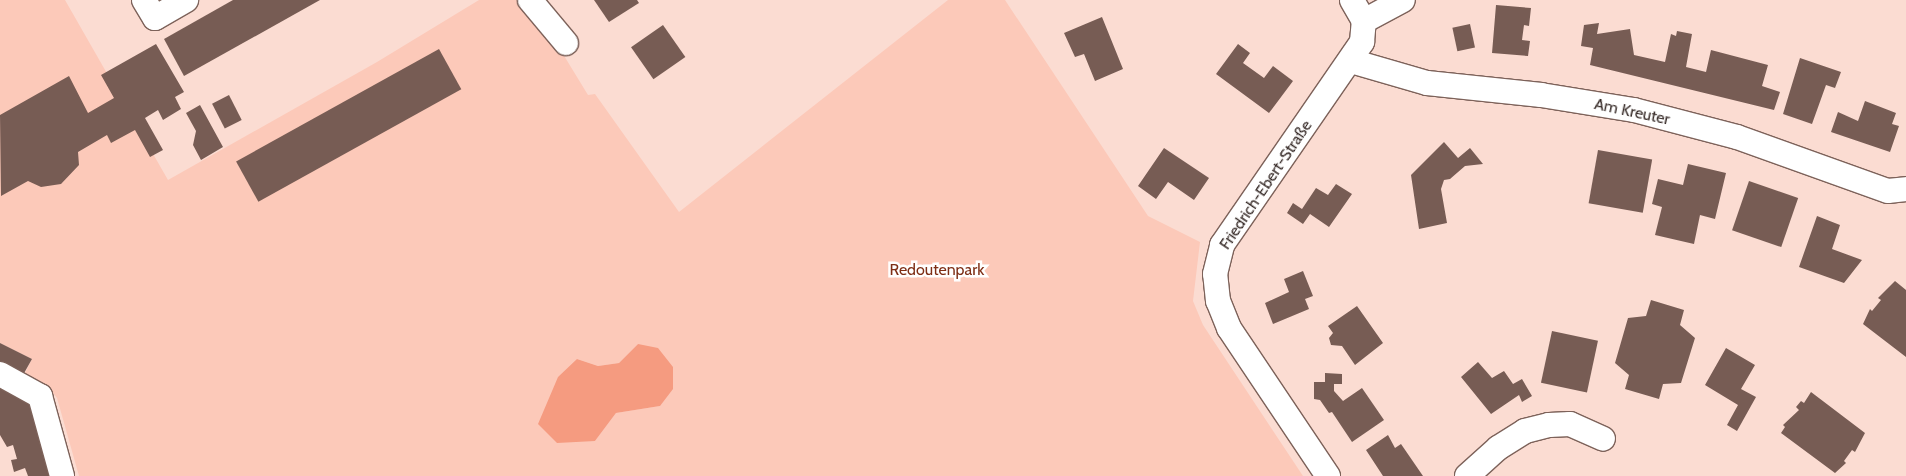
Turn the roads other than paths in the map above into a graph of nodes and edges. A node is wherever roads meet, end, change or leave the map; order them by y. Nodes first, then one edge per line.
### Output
1 (144, 0) edge
2 (186, 0) edge
3 (530, 0) edge
4 (1352, 0) edge
5 (1403, 0) edge
6 (1364, 21) junction
7 (566, 43) dead end
8 (1351, 61) junction
9 (1906, 190) edge
10 (0, 374) edge
11 (1602, 439) dead end
12 (62, 476) edge
13 (1328, 476) edge
14 (1466, 476) edge

1 - 2 street
3 - 7 street
4 - 6 street
5 - 6 street
6 - 8 street, Friedrich-Ebert-Straße
8 - 9 street, Am Kreuter
8 - 13 street, Friedrich-Ebert-Straße
10 - 12 street
11 - 14 street

